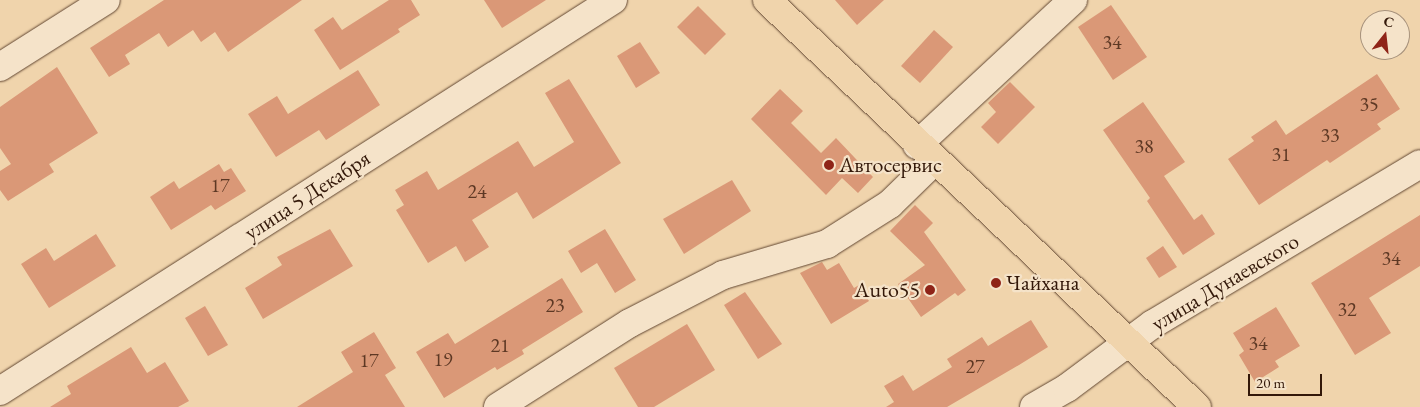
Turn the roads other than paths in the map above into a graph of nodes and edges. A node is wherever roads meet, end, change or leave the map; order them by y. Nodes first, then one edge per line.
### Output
1 (106, 0) edge
2 (613, 0) edge
3 (767, 0) edge
4 (1074, 0) edge
5 (0, 67) edge
6 (925, 153) junction
7 (1420, 164) edge
8 (1128, 343) junction
9 (0, 391) edge
10 (498, 407) edge
11 (1034, 407) edge
12 (1197, 407) edge

1 - 5 street
2 - 9 street, улица 5 Декабря
3 - 6 main road
4 - 6 street
6 - 8 main road
6 - 10 street
7 - 8 street, улица Дунаевского
8 - 11 street, улица Дунаевского
8 - 12 main road

